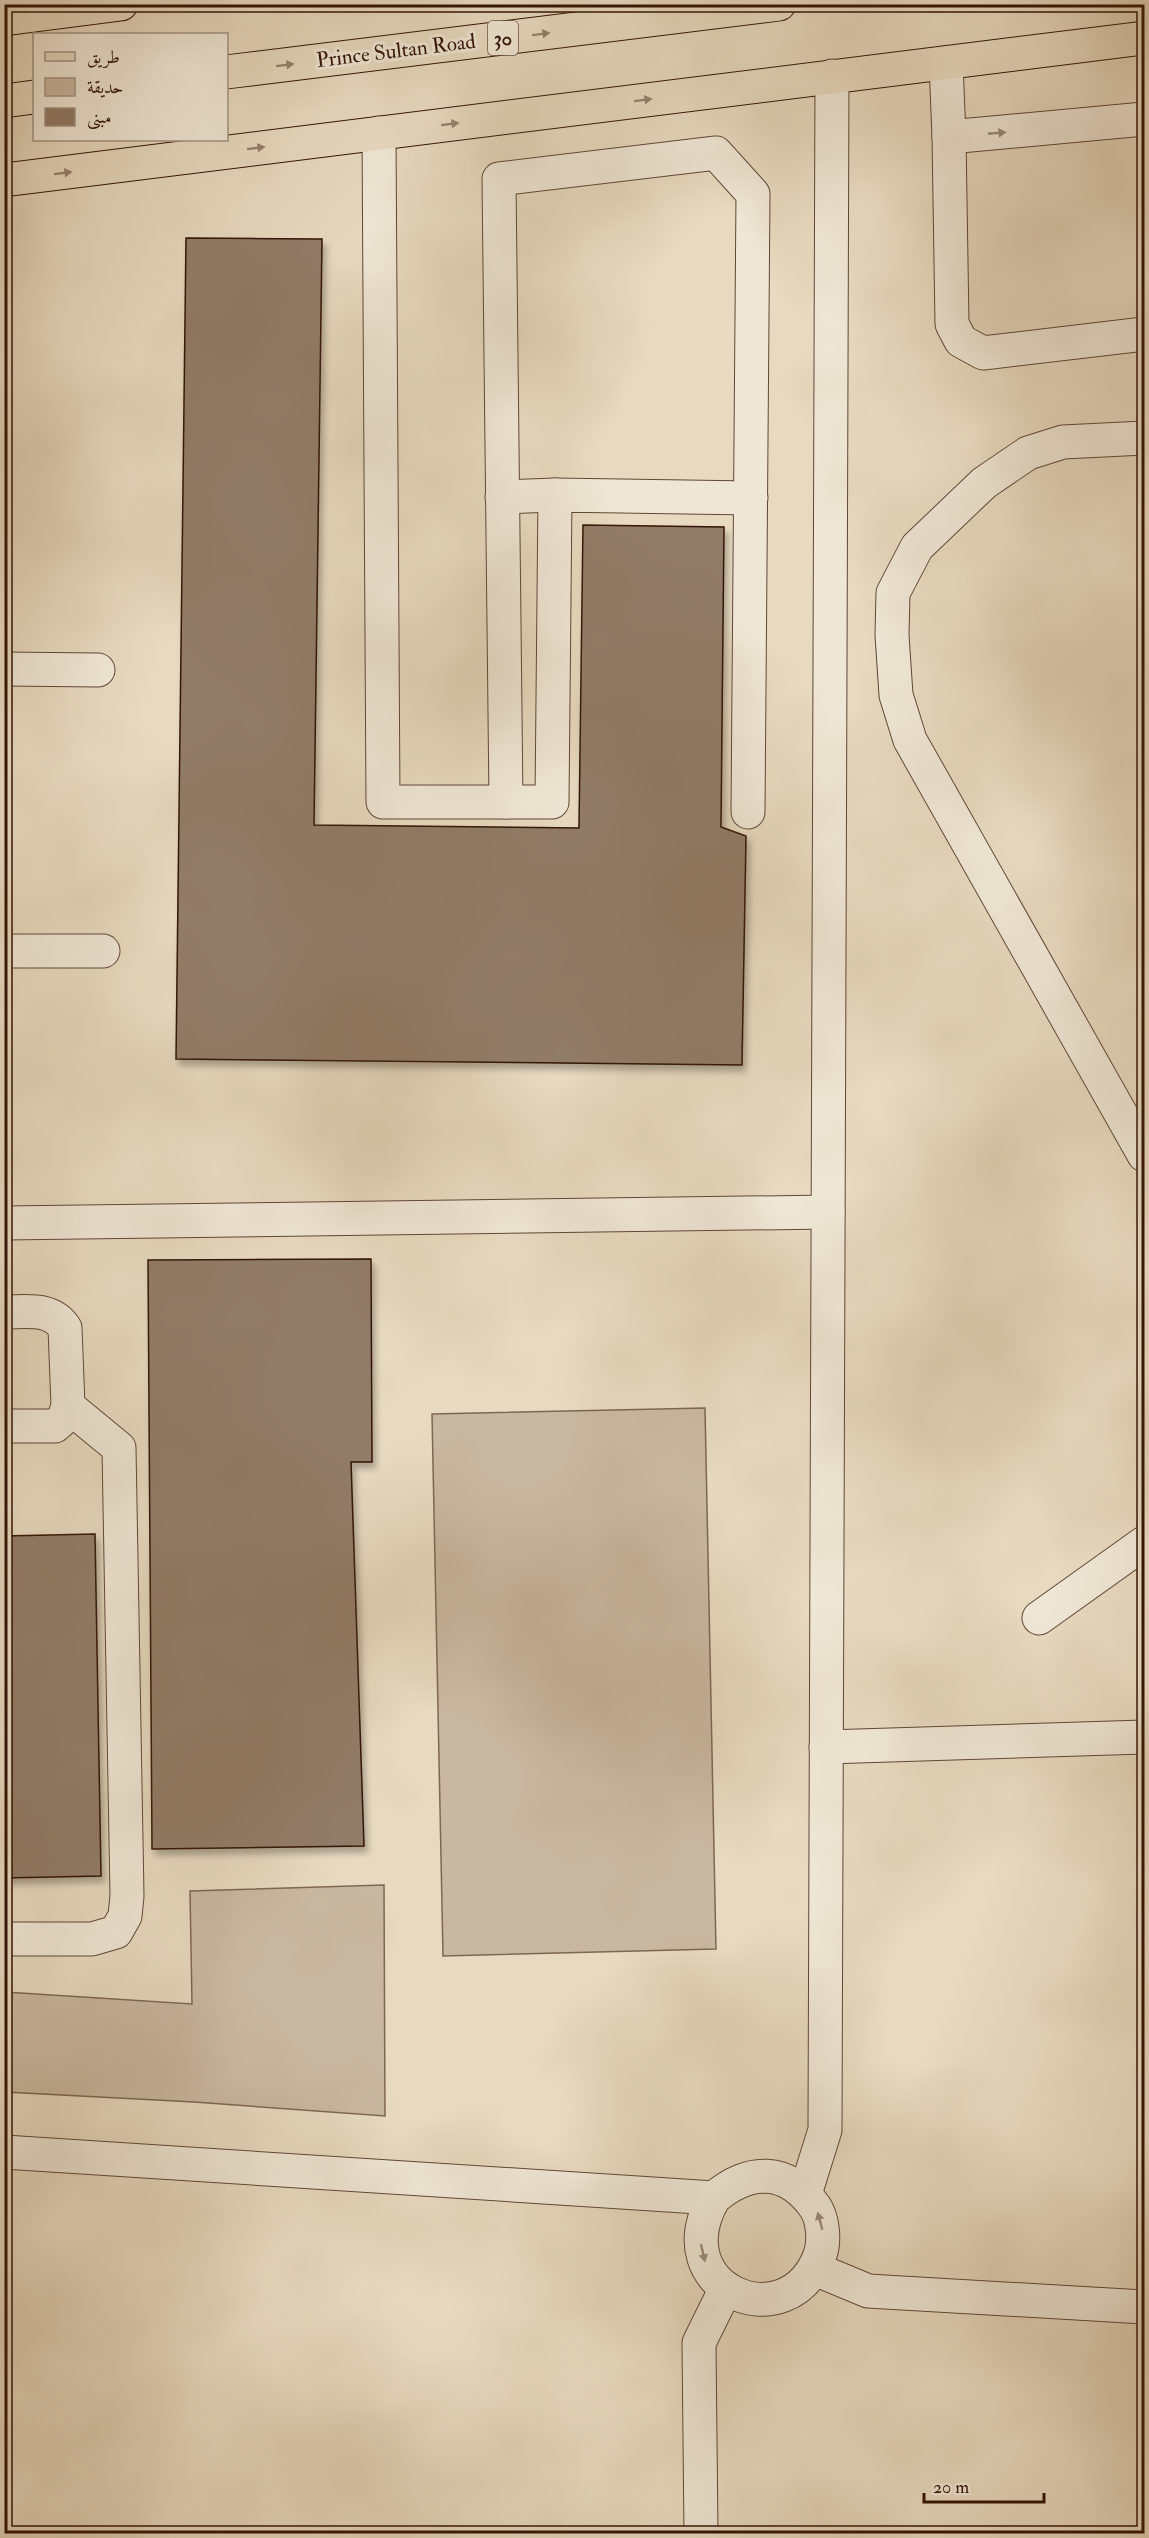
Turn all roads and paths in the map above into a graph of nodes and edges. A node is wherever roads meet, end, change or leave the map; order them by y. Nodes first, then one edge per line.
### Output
1 (121, 4) edge
2 (779, 4) edge
3 (4, 19) edge
4 (1144, 38) edge
5 (946, 63) junction
6 (228, 72) edge
7 (832, 76) junction
8 (33, 97) edge
9 (4, 101) edge
10 (1144, 119) edge
11 (379, 133) junction
12 (949, 137) junction
13 (4, 180) edge
14 (1144, 334) edge
15 (1144, 438) edge
16 (555, 495) junction
17 (502, 497) junction
18 (751, 498) junction
19 (4, 669) edge
20 (98, 670) dead end
21 (506, 802) junction
22 (748, 812) dead end
23 (4, 951) edge
24 (103, 951) dead end
25 (1144, 1155) edge
26 (828, 1212) junction
27 (4, 1223) edge
28 (4, 1312) edge
29 (68, 1406) junction
30 (4, 1426) edge
31 (1144, 1543) edge
32 (1039, 1618) dead end
33 (1144, 1737) edge
34 (826, 1747) junction
35 (4, 1939) edge
36 (4, 2152) edge
37 (805, 2194) junction
38 (714, 2198) junction
39 (815, 2269) junction
40 (726, 2288) junction
41 (1144, 2307) edge
42 (701, 2534) edge

1 - 3 main road
6 -> 2 main road, Prince Sultan Road / 30
4 - 5 main road
5 - 7 main road
5 - 12 street
11 -> 7 main road
7 - 26 street
8 - 9 main road
12 -> 10 street
13 -> 11 main road
11 - 21 street
12 - 14 street
15 - 25 street
16 - 17 street
16 - 18 street
16 - 21 street
17 - 18 street
17 - 21 street
18 - 22 street
19 - 20 street
23 - 24 street
26 - 27 street
26 - 34 street
28 - 29 street
29 - 30 street
29 - 35 street
31 - 32 street
33 - 34 street
34 - 37 street
36 - 38 street
37 - 38 street
39 -> 37 street
38 -> 40 street
39 - 40 street
39 - 41 street
40 - 42 street

